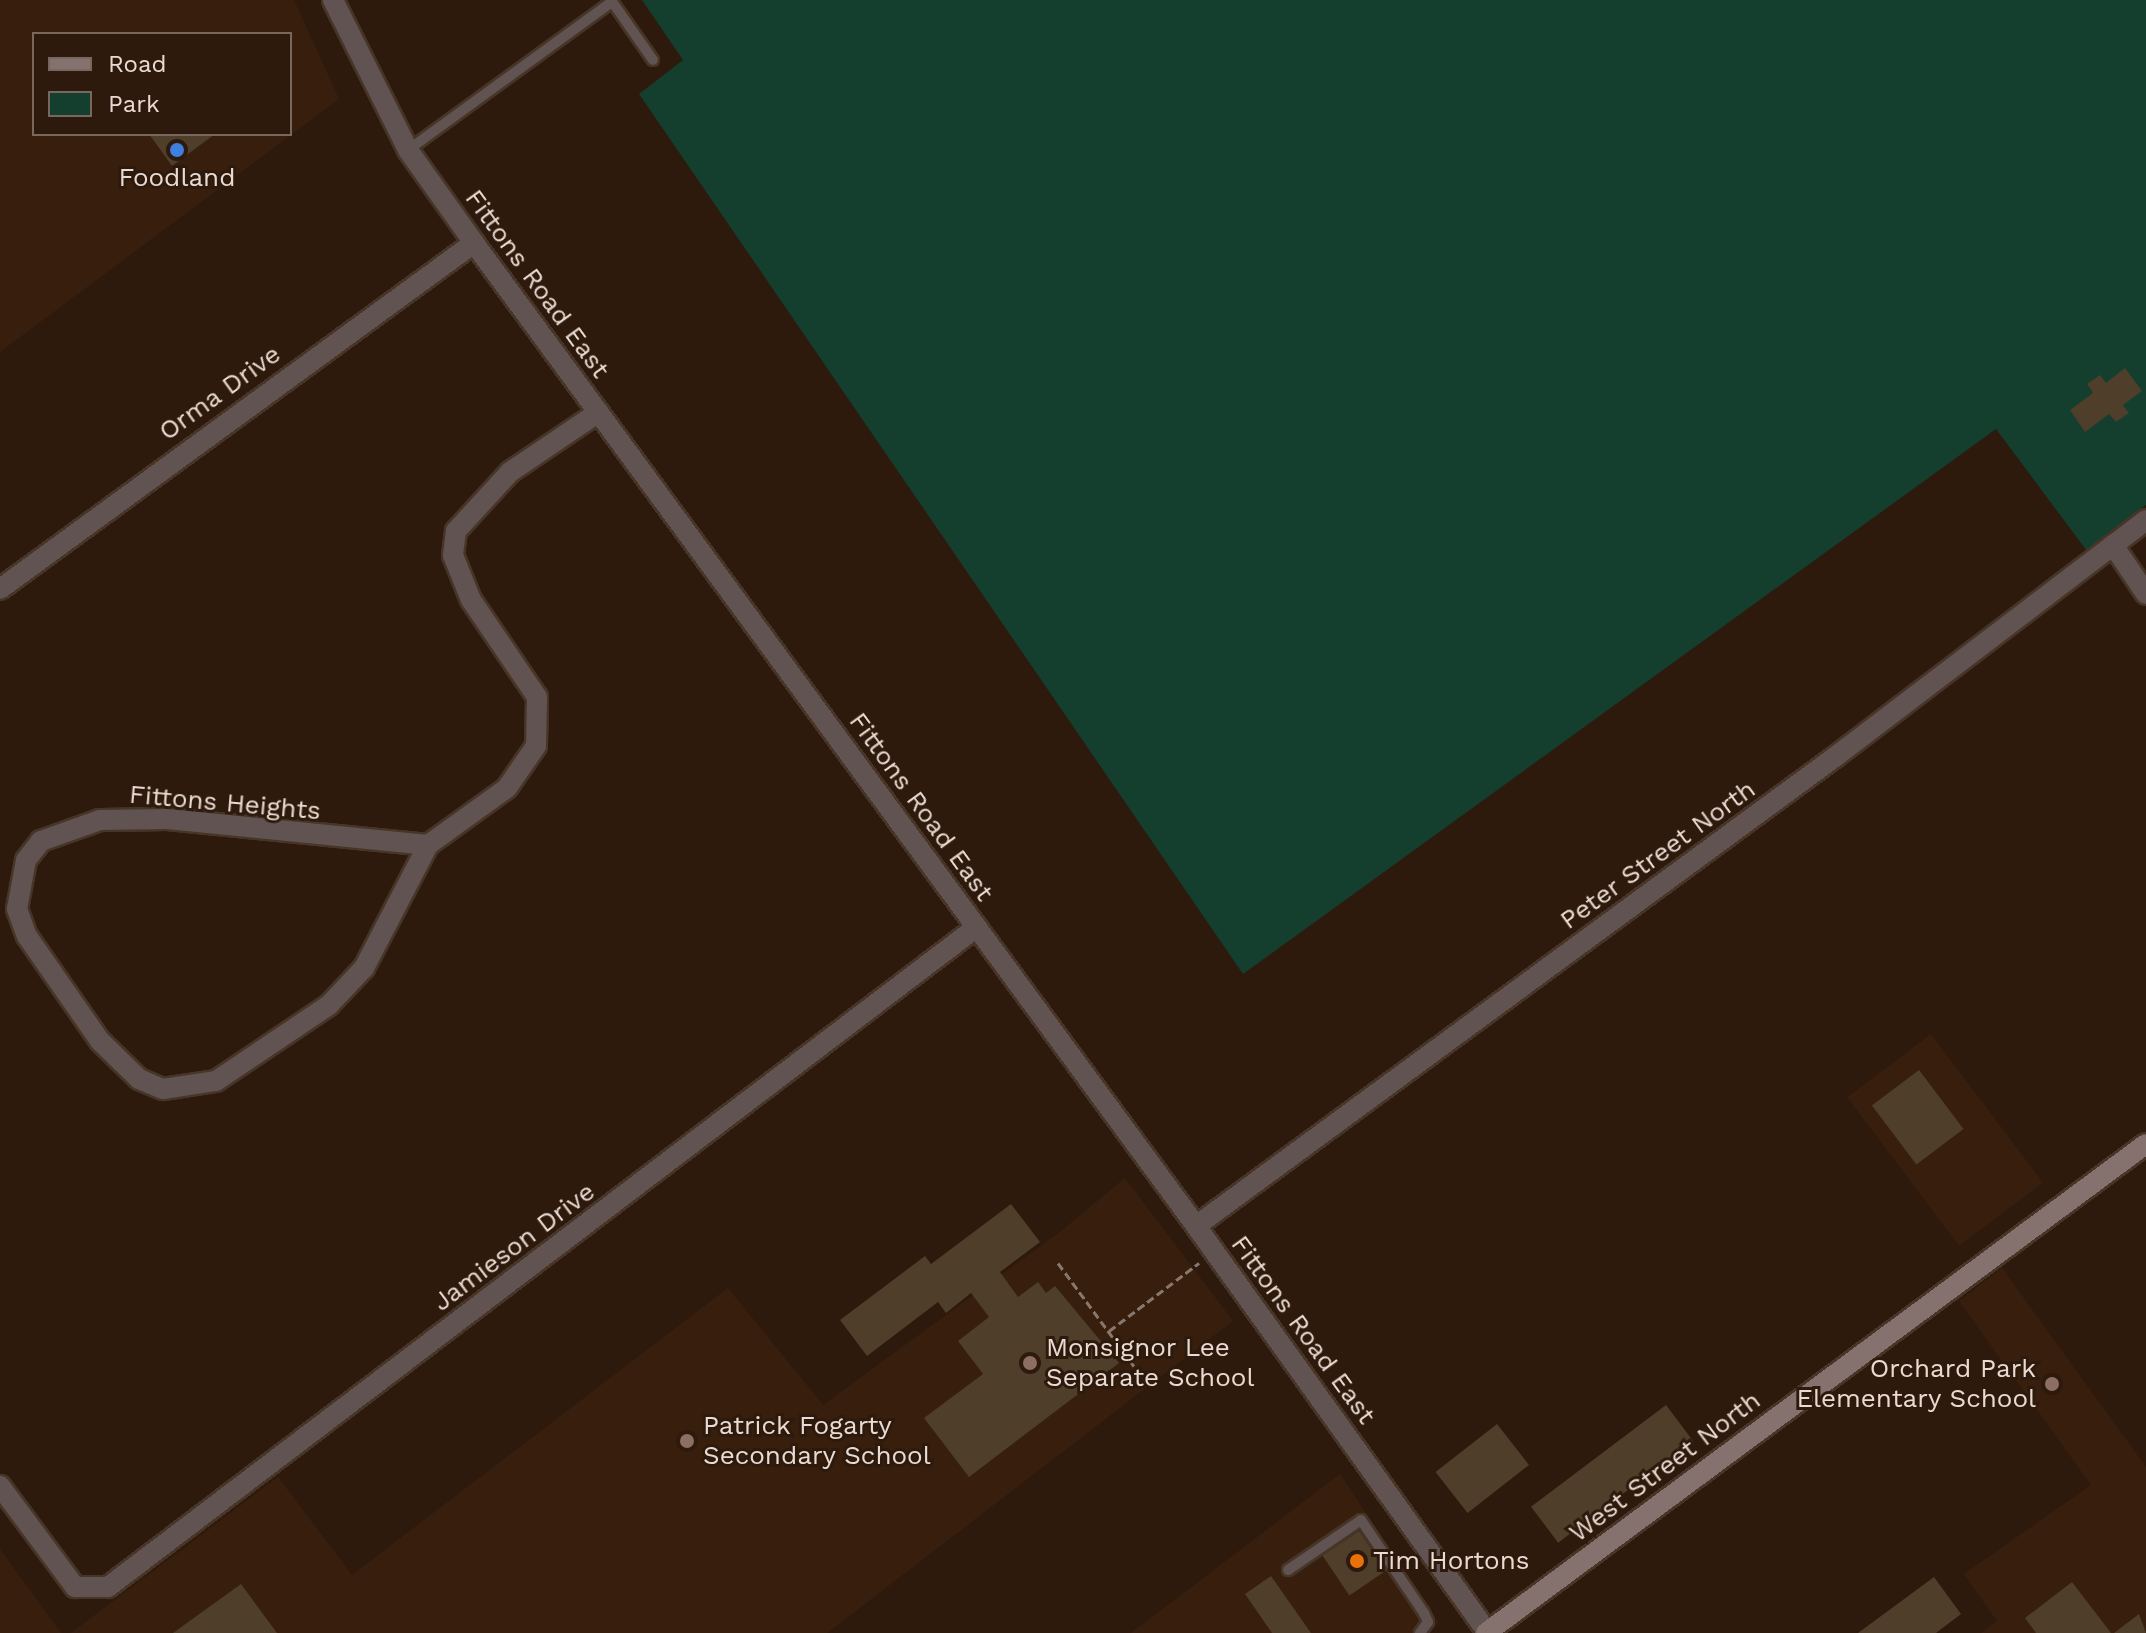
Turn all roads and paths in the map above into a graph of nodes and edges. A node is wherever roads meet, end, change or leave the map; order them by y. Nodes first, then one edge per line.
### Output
1 (333, 0) edge
2 (611, 1) edge
3 (653, 60) dead end
4 (408, 150) junction
5 (474, 243) junction
6 (599, 412) junction
7 (2146, 520) edge
8 (2113, 545) junction
9 (0, 589) edge
10 (2146, 594) edge
11 (428, 845) junction
12 (977, 927) junction
13 (2146, 1144) edge
14 (1196, 1226) junction
15 (1205, 1259) dead end
16 (1058, 1263) dead end
17 (1109, 1331) junction
18 (1137, 1370) dead end
19 (0, 1486) edge
20 (1288, 1570) dead end
21 (1420, 1633) edge
22 (1487, 1633) edge

1 - 4 street, Fittons Road East
2 - 3 lane
2 - 4 lane
4 - 5 street, Fittons Road East
5 - 6 street, Fittons Road East
5 - 9 street, Orma Drive
6 - 11 street, Fittons Heights
6 - 12 street, Fittons Road East
7 - 8 street, Peter Street North
8 - 10 street
8 - 14 street, Peter Street North
11 - 11 street, Fittons Heights
12 - 14 street, Fittons Road East
12 - 19 street, Jamieson Drive
13 - 22 main road, West Street North
14 - 22 street, Fittons Road East
15 - 17 path
16 - 17 path
17 - 18 path
20 - 21 lane

